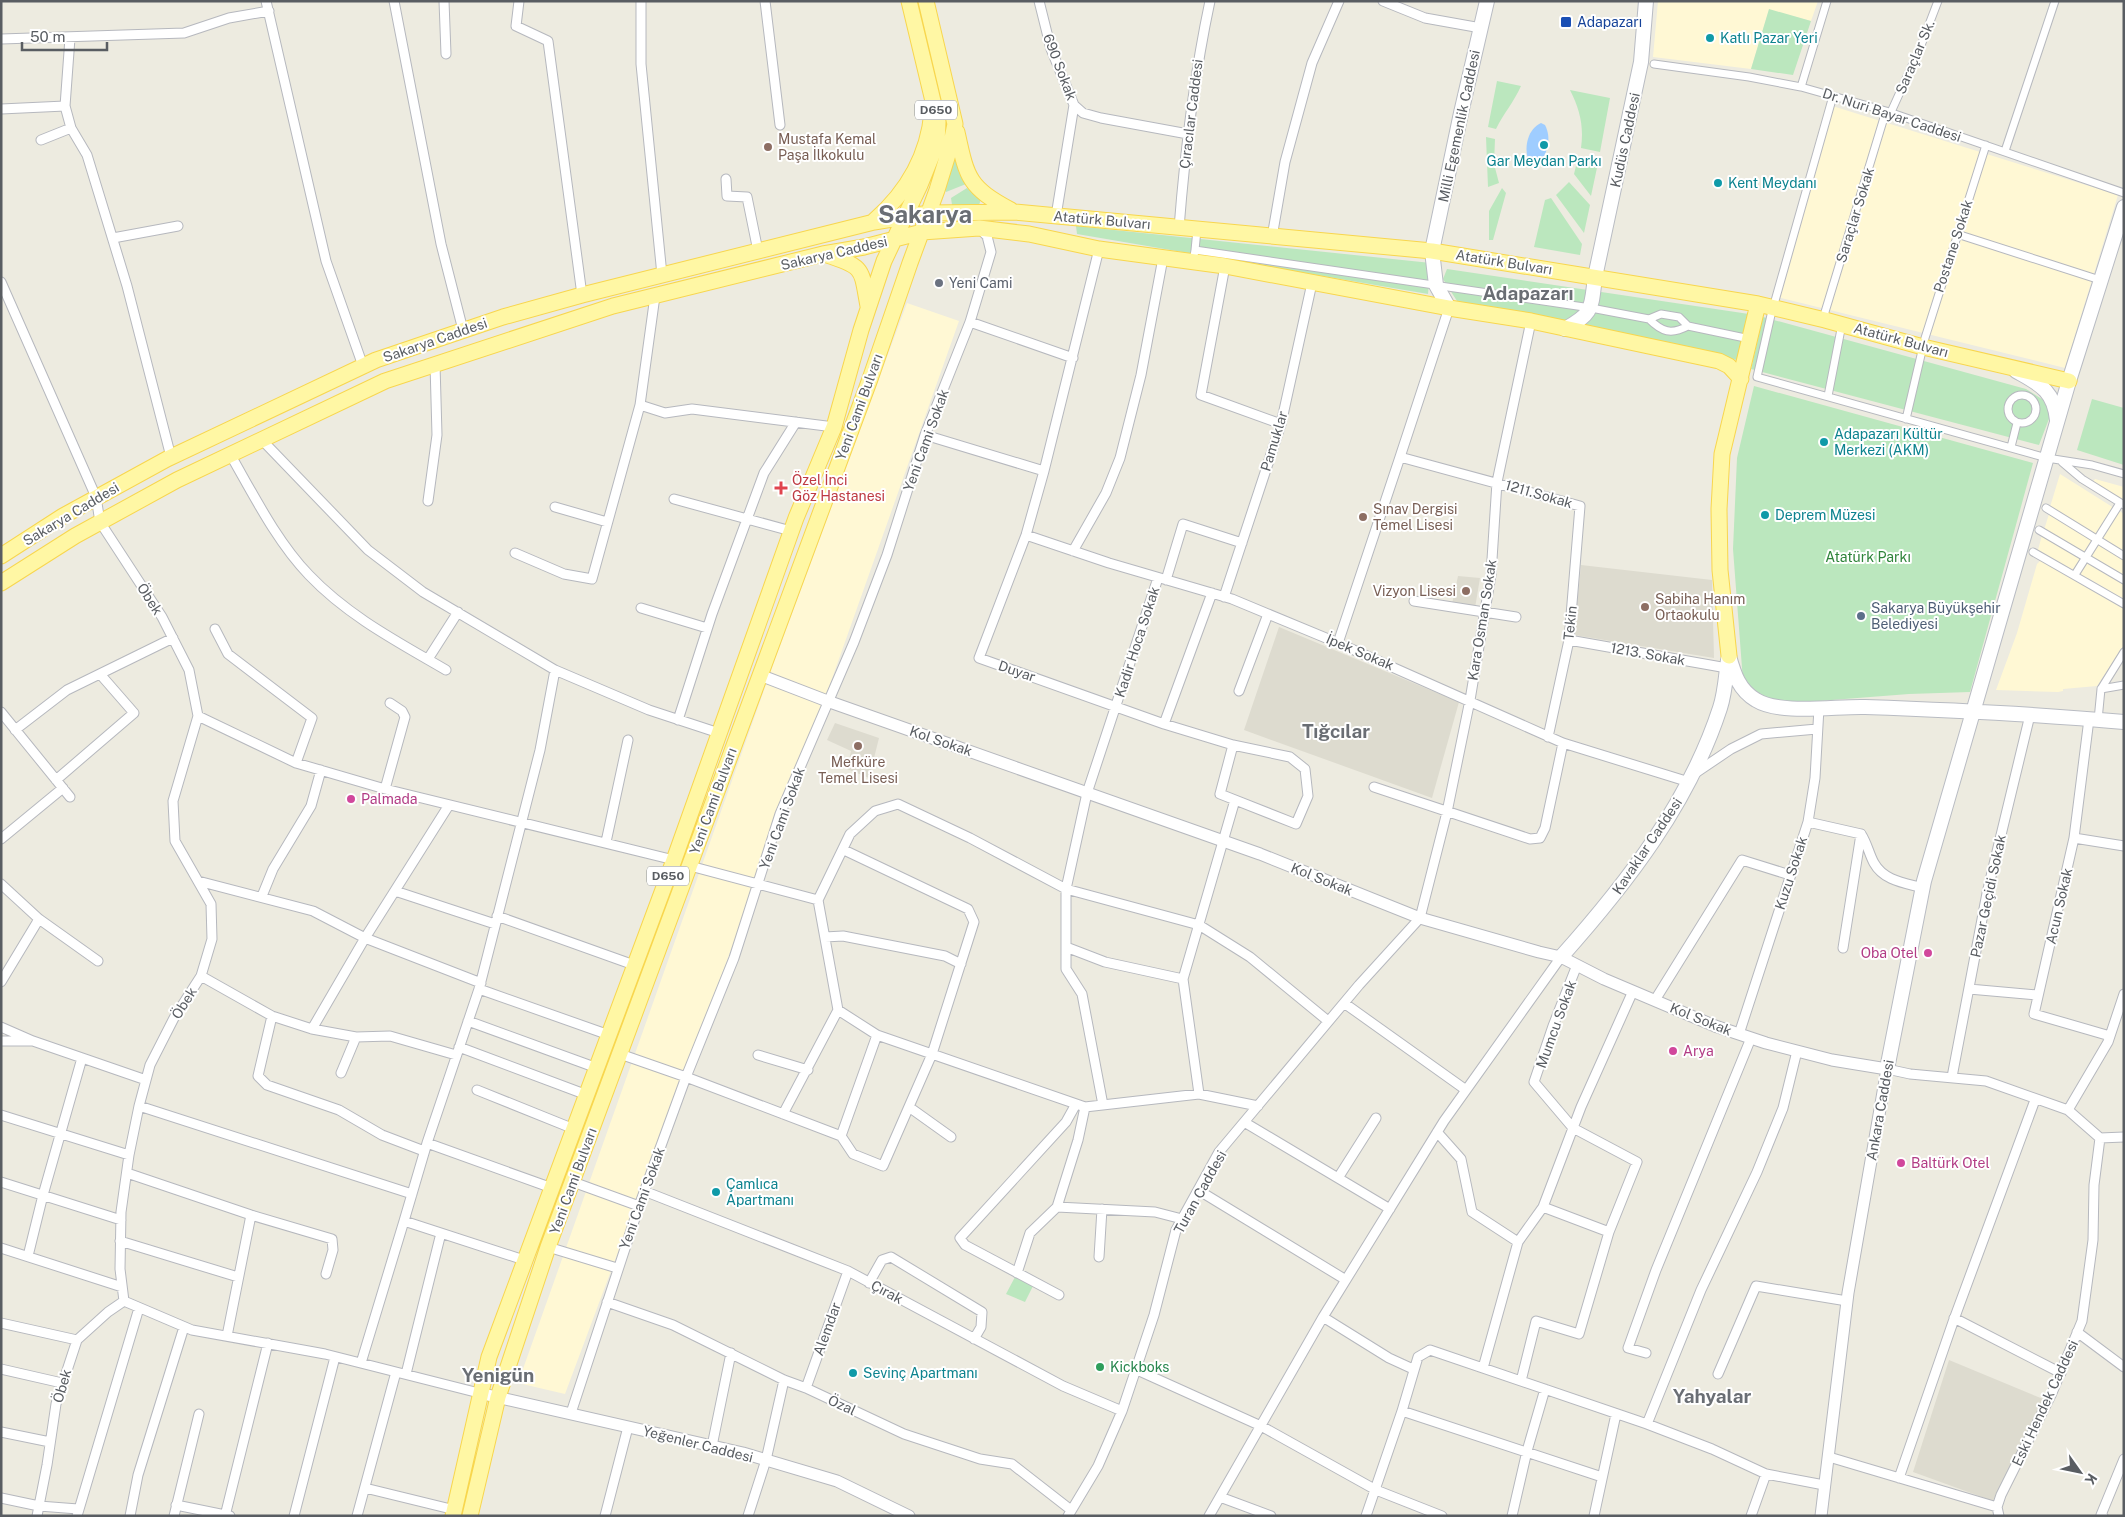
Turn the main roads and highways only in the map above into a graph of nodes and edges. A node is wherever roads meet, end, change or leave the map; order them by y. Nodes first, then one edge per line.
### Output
1 (909, 1) edge
2 (926, 1) edge
3 (1488, 1) edge
4 (1646, 1) edge
5 (933, 95) junction
6 (955, 124) junction
7 (2124, 207) edge
8 (1015, 212) junction
9 (929, 213) junction
10 (905, 216) junction
11 (874, 222) junction
12 (942, 231) junction
13 (922, 232) junction
14 (894, 239) junction
15 (1432, 251) junction
16 (823, 254) junction
17 (912, 255) junction
18 (1595, 277) junction
19 (1758, 304) junction
20 (868, 307) junction
21 (1449, 308) junction
22 (1565, 329) junction
23 (2010, 368) junction
24 (1742, 374) junction
25 (2070, 381) junction
26 (2058, 423) junction
27 (1, 556) edge
28 (1, 583) edge
29 (1728, 662) junction
30 (1974, 711) junction
31 (2124, 722) edge
32 (1561, 957) road end
33 (1887, 1069) road end
34 (454, 1513) edge
35 (470, 1516) edge

1 - 5 main road, D650
2 - 6 main road
3 - 15 main road, Milli Egemenlik Caddesi
4 - 18 main road, Kudüs Caddesi
5 - 10 main road, D650
5 - 11 main road
6 - 8 main road
6 - 9 main road, Yeni Cami Bulvarı
7 - 25 main road, Ankara Caddesi
8 - 9 main road, Atatürk Bulvarı
8 - 15 main road, Atatürk Bulvarı
9 - 10 main road, Sakarya Caddesi
9 - 13 main road, Yeni Cami Bulvarı
10 - 11 main road, Sakarya Caddesi
10 - 14 main road, Yeni Cami Bulvarı
11 - 27 main road, Sakarya Caddesi
12 - 13 main road, Atatürk Bulvarı
12 - 17 main road
12 - 21 main road, Atatürk Bulvarı
13 - 14 main road, Sakarya Caddesi
13 - 17 main road, Yeni Cami Bulvarı
14 - 16 main road, Sakarya Caddesi
14 - 20 main road, Yeni Cami Bulvarı / D650
15 - 18 main road, Atatürk Bulvarı
15 - 21 main road, Milli Egemenlik Caddesi
16 - 20 main road
16 - 28 main road, Sakarya Caddesi
17 - 35 main road, Yeni Cami Bulvarı
18 - 19 main road, Atatürk Bulvarı
18 - 22 main road, Kudüs Caddesi
19 - 23 main road, Atatürk Bulvarı
19 - 24 main road, Kavaklar Caddesi
20 - 34 main road, Yeni Cami Bulvarı / D650
21 - 22 main road, Atatürk Bulvarı
22 - 24 main road, Atatürk Bulvarı
23 - 25 main road, Atatürk Bulvarı
23 - 26 main road
24 - 29 main road, Kavaklar Caddesi
25 - 26 main road, Ankara Caddesi
26 - 30 main road, Ankara Caddesi
29 - 30 main road
29 - 32 main road, Kavaklar Caddesi
30 - 31 main road
30 - 33 main road, Ankara Caddesi

